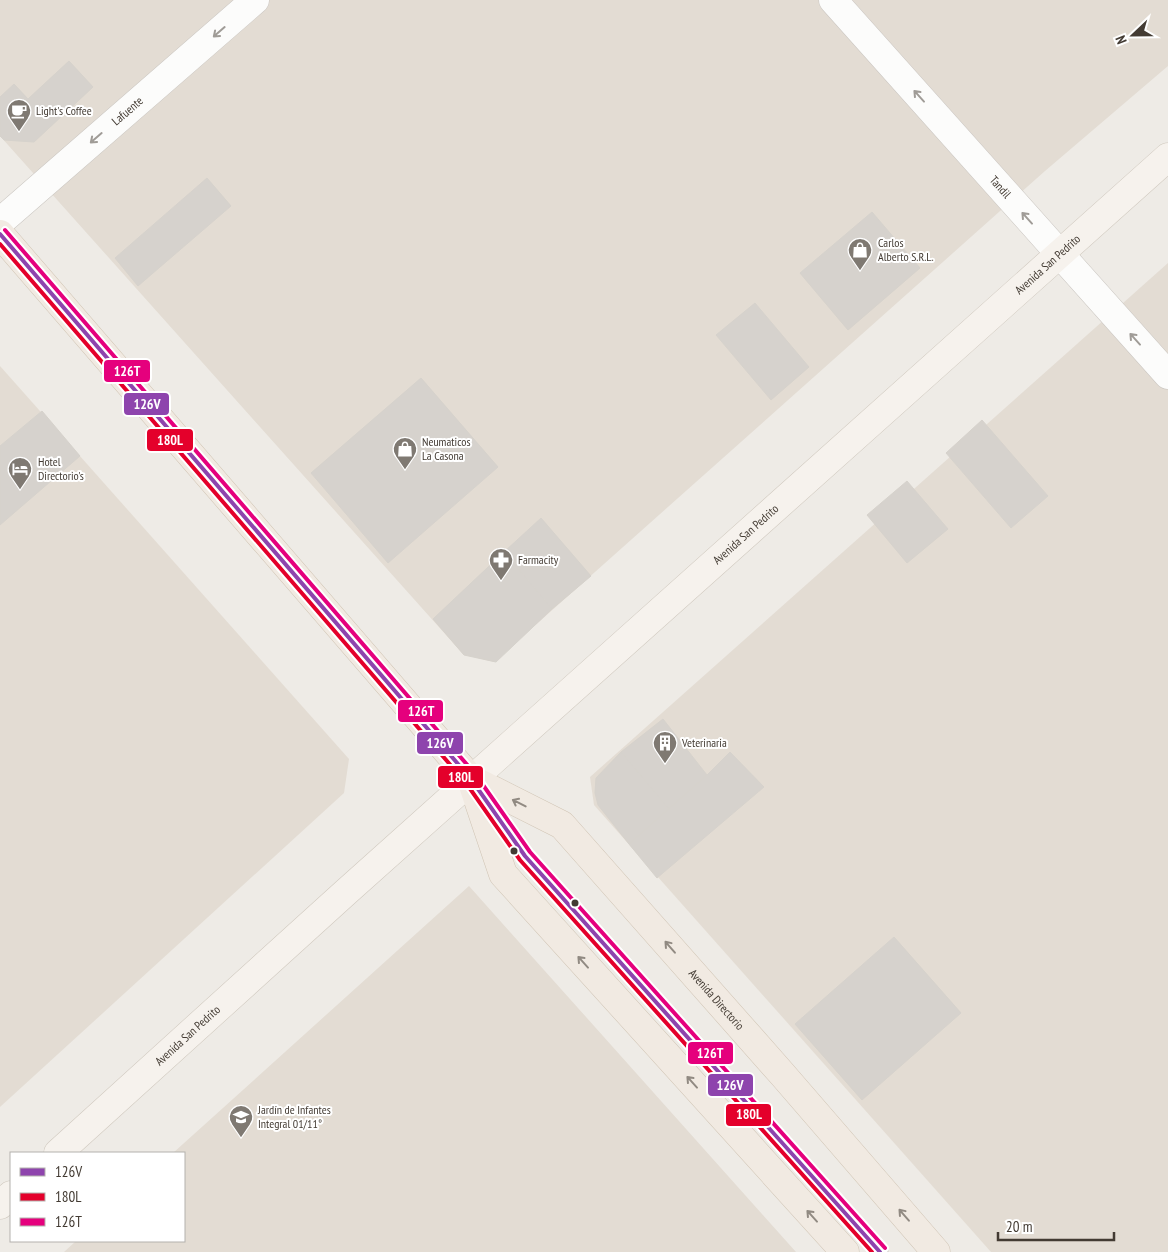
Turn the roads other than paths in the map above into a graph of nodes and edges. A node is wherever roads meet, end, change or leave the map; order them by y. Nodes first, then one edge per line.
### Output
1 (256, 0) edge
2 (833, 0) edge
3 (1168, 157) edge
4 (0, 222) edge
5 (0, 234) edge
6 (1059, 254) junction
7 (1168, 375) edge
8 (471, 779) junction
9 (59, 1152) edge
10 (10, 1196) edge
11 (0, 1206) edge
12 (845, 1252) edge
13 (880, 1252) edge
14 (936, 1252) edge

1 -> 4 street, Lafuente
6 -> 2 street, Tandil
3 - 6 main road, Avenida San Pedrito
5 - 8 main road, Avenida Directorio
7 -> 6 street, Tandil
6 - 8 main road, Avenida San Pedrito
8 - 9 main road, Avenida San Pedrito
12 -> 8 main road, Avenida Directorio
8 - 13 lane
14 -> 8 main road, Avenida Directorio
10 - 11 main road

